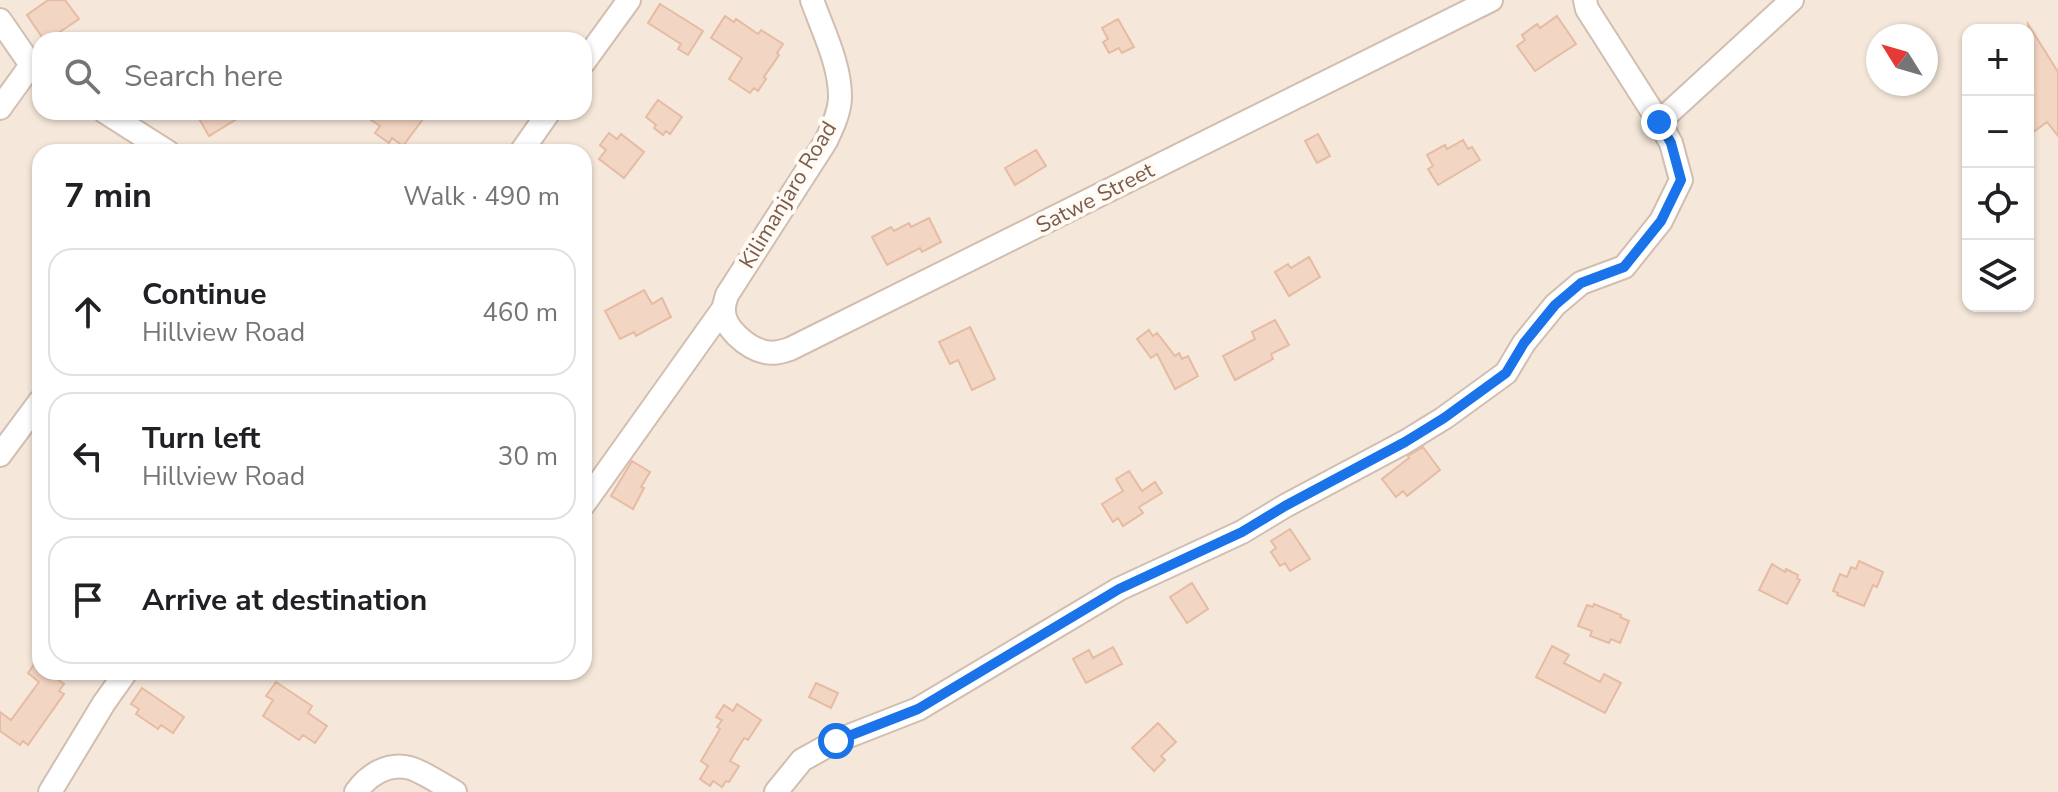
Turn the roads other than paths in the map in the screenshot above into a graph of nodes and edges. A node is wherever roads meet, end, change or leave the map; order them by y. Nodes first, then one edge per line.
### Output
1 (629, 0) edge
2 (812, 0) edge
3 (1491, 0) edge
4 (1585, 0) edge
5 (1792, 0) edge
6 (0, 20) edge
7 (592, 51) edge
8 (32, 63) edge
9 (32, 72) edge
10 (0, 108) edge
11 (118, 120) edge
12 (543, 120) edge
13 (1659, 122) junction
14 (155, 144) edge
15 (527, 144) edge
16 (725, 302) junction
17 (32, 412) edge
18 (0, 455) edge
19 (592, 493) edge
20 (120, 680) edge
21 (50, 792) edge
22 (356, 792) edge
23 (455, 792) edge
24 (776, 792) edge

1 - 7 street
2 - 16 street, Kilimanjaro Road
3 - 16 street, Satwe Street
4 - 13 street
5 - 13 street
6 - 8 street
9 - 10 street
11 - 14 street
12 - 15 street
13 - 24 street
16 - 19 street, Kilimanjaro Road
17 - 18 street
20 - 21 street
22 - 23 street

